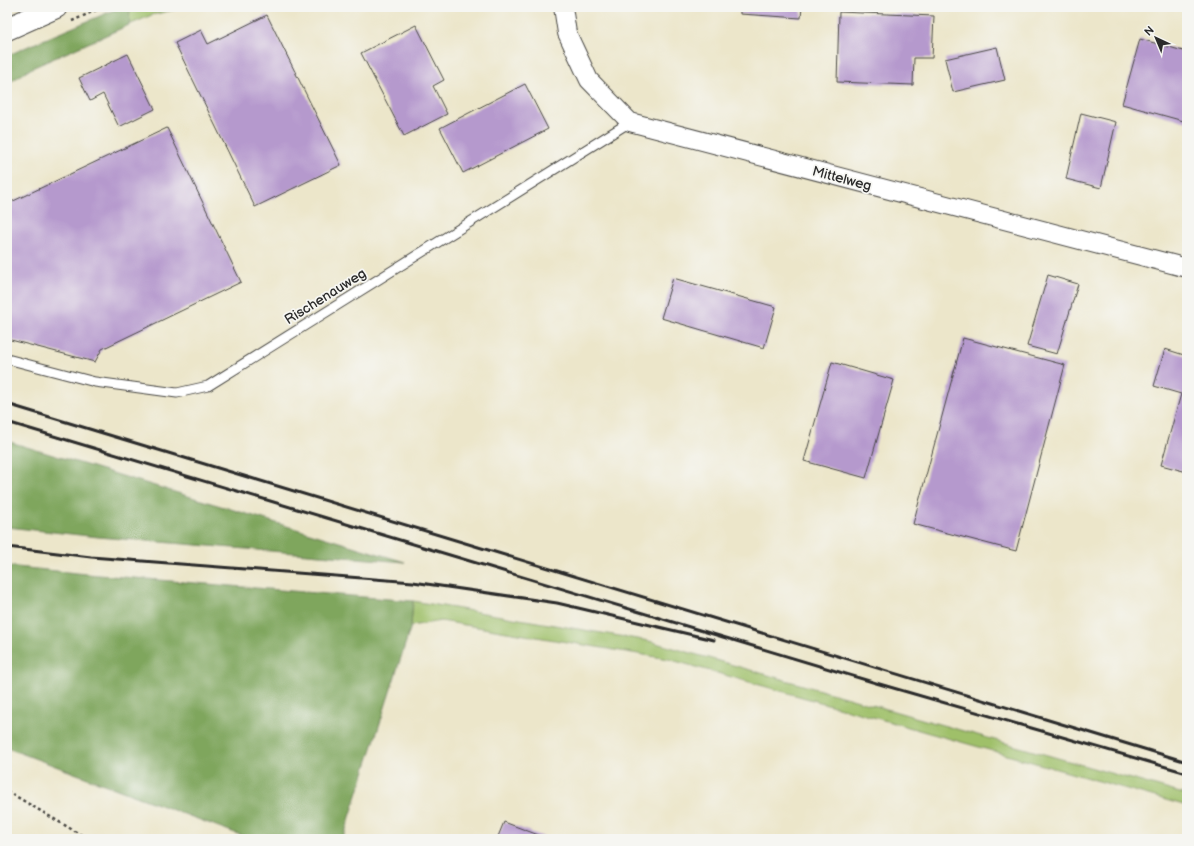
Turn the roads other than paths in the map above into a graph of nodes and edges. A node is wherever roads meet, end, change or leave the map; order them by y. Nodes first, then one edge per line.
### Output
1 (56, 7) edge
2 (563, 7) edge
3 (7, 29) edge
4 (630, 122) junction
5 (1187, 268) edge
6 (7, 360) edge

1 - 3 main road
2 - 4 street
4 - 5 street, Mittelweg
4 - 6 lane, Rischenauweg

